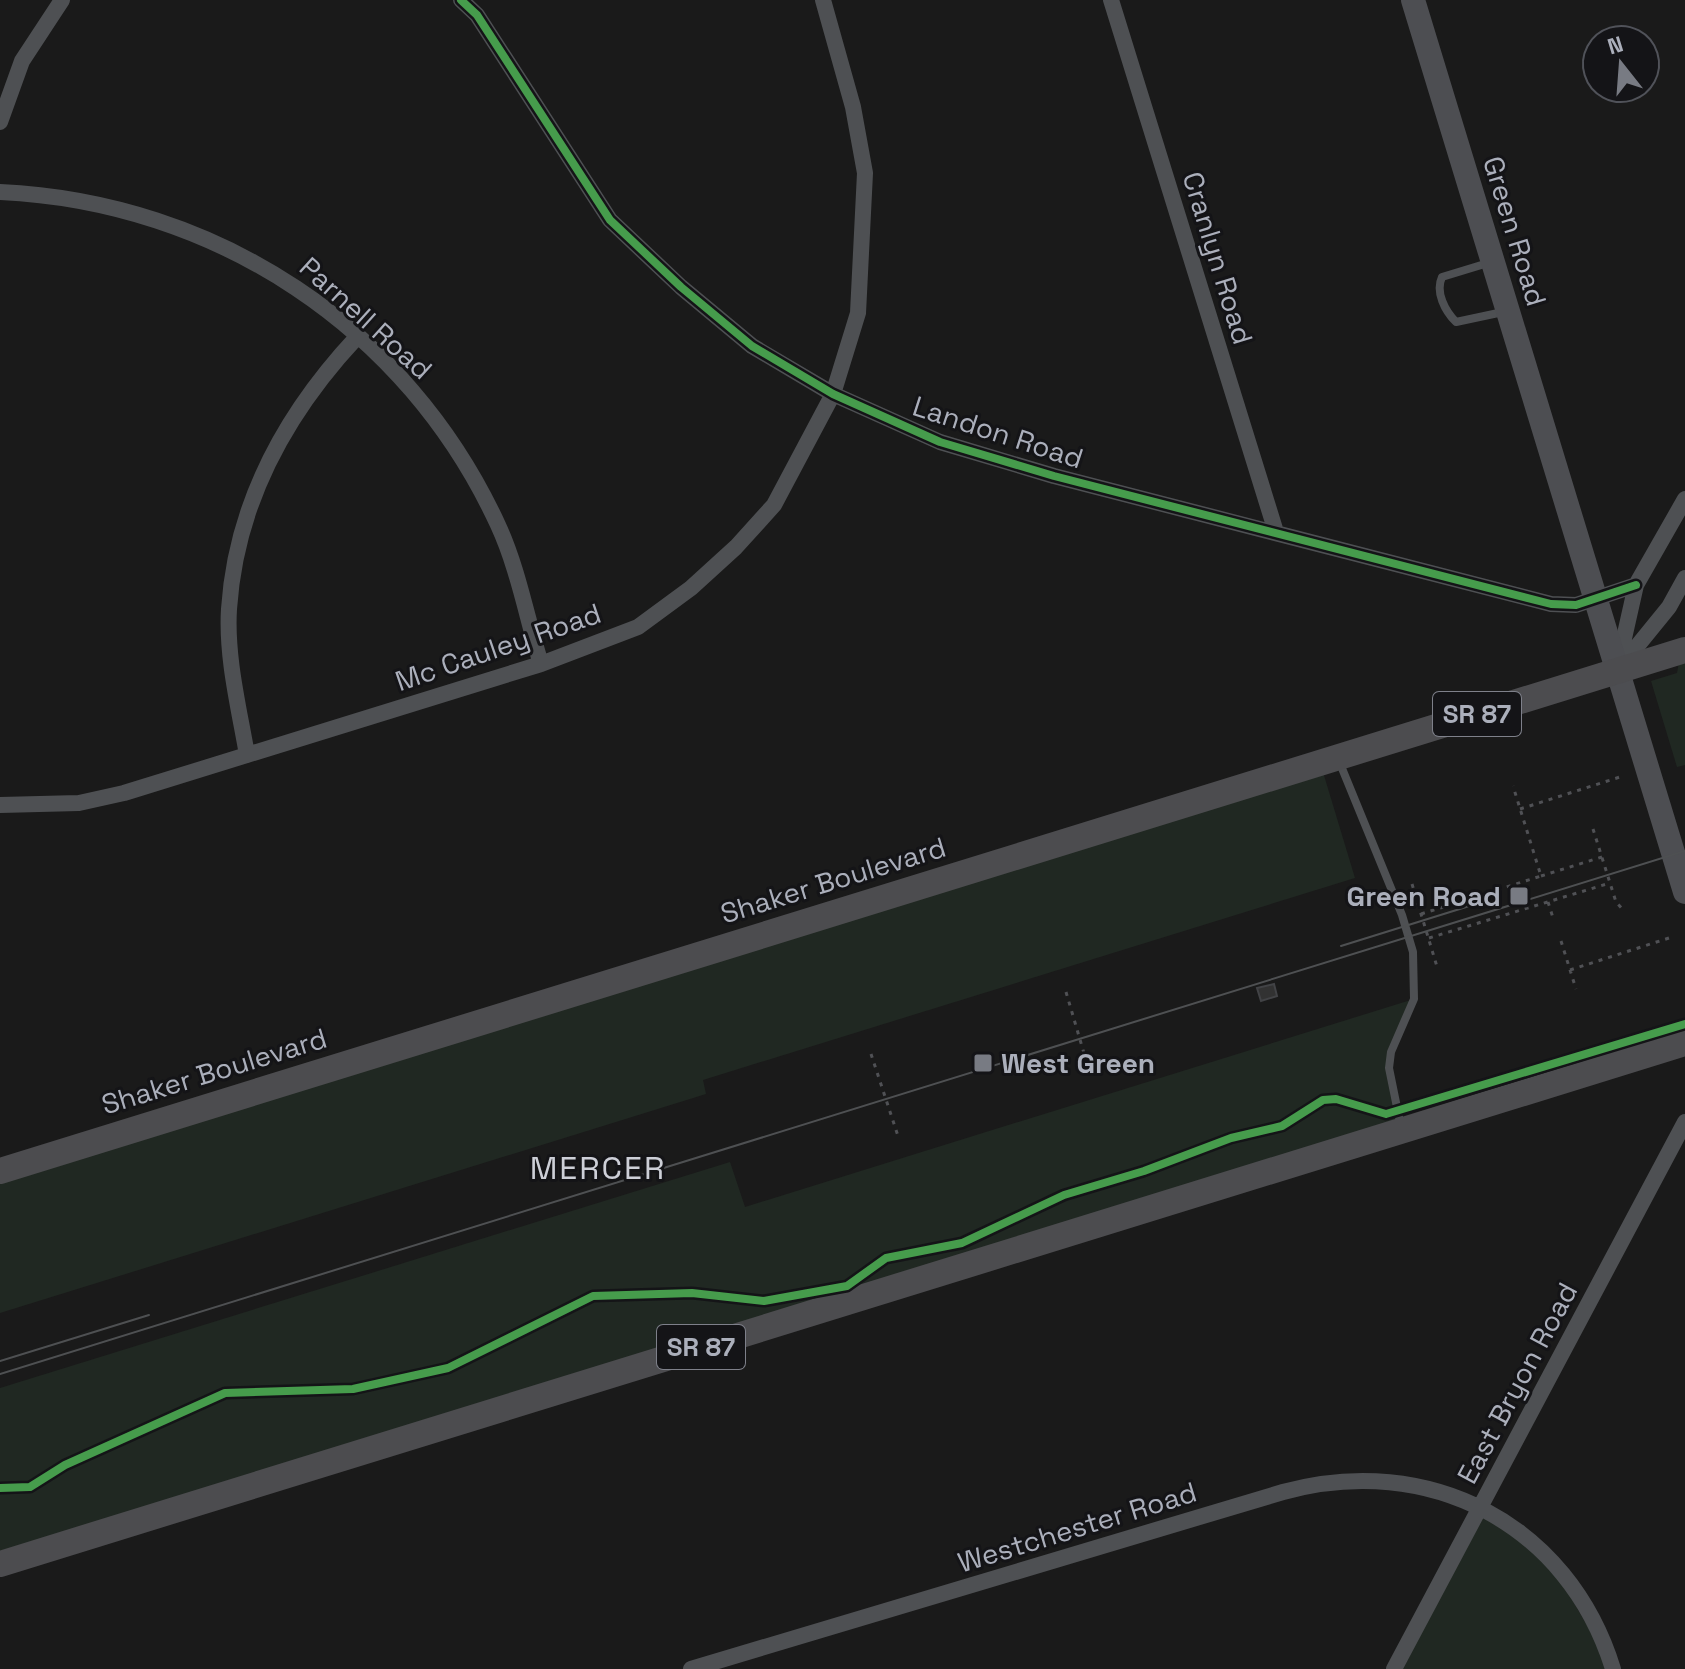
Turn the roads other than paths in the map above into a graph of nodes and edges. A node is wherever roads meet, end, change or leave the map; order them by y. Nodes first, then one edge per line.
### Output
1 (62, 0) edge
2 (461, 0) edge
3 (823, 0) edge
4 (1111, 0) edge
5 (1413, 0) edge
6 (0, 122) edge
7 (0, 192) edge
8 (1493, 261) junction
9 (1508, 310) junction
10 (357, 337) junction
11 (833, 394) junction
12 (1685, 499) edge
13 (1276, 532) junction
14 (1685, 578) edge
15 (1636, 585) junction
16 (1595, 600) junction
17 (1685, 650) edge
18 (541, 664) junction
19 (1617, 671) junction
20 (247, 755) junction
21 (1337, 757) junction
22 (0, 805) edge
23 (1685, 892) edge
24 (1685, 1043) edge
25 (1685, 1122) edge
26 (1402, 1130) junction
27 (0, 1171) edge
28 (1480, 1507) junction
29 (0, 1564) edge
30 (691, 1669) edge
31 (1394, 1669) edge
32 (1613, 1669) edge

1 - 6 street
2 - 11 street, Landon Road
3 - 11 street, Mc Cauley Road
4 - 13 street, Cranlyn Road
5 - 8 main road, Green Road
7 - 10 street, Parnell Road
8 - 9 main road, Green Road
8 - 9 lane
9 - 16 main road, Green Road
10 - 18 street, Parnell Road
10 - 20 street
11 - 13 street, Landon Road
11 - 18 street, Mc Cauley Road
12 - 15 street
13 - 16 street, Landon Road
14 - 19 street
15 - 16 street, Landon Road
15 - 19 street
16 - 19 main road, Green Road
17 - 19 main road, Shaker Boulevard / SR 87
18 - 20 street, Mc Cauley Road
19 - 21 main road, Shaker Boulevard / SR 87
19 - 23 main road, Green Road
20 - 22 street, Mc Cauley Road
21 - 26 lane
21 - 27 main road, Shaker Boulevard / SR 87
24 - 26 main road, SR 87
25 - 28 street, East Bryon Road
26 - 29 main road, SR 87
28 - 30 street, Westchester Road
28 - 31 street, East Bryon Road
28 - 32 street, Westchester Road

